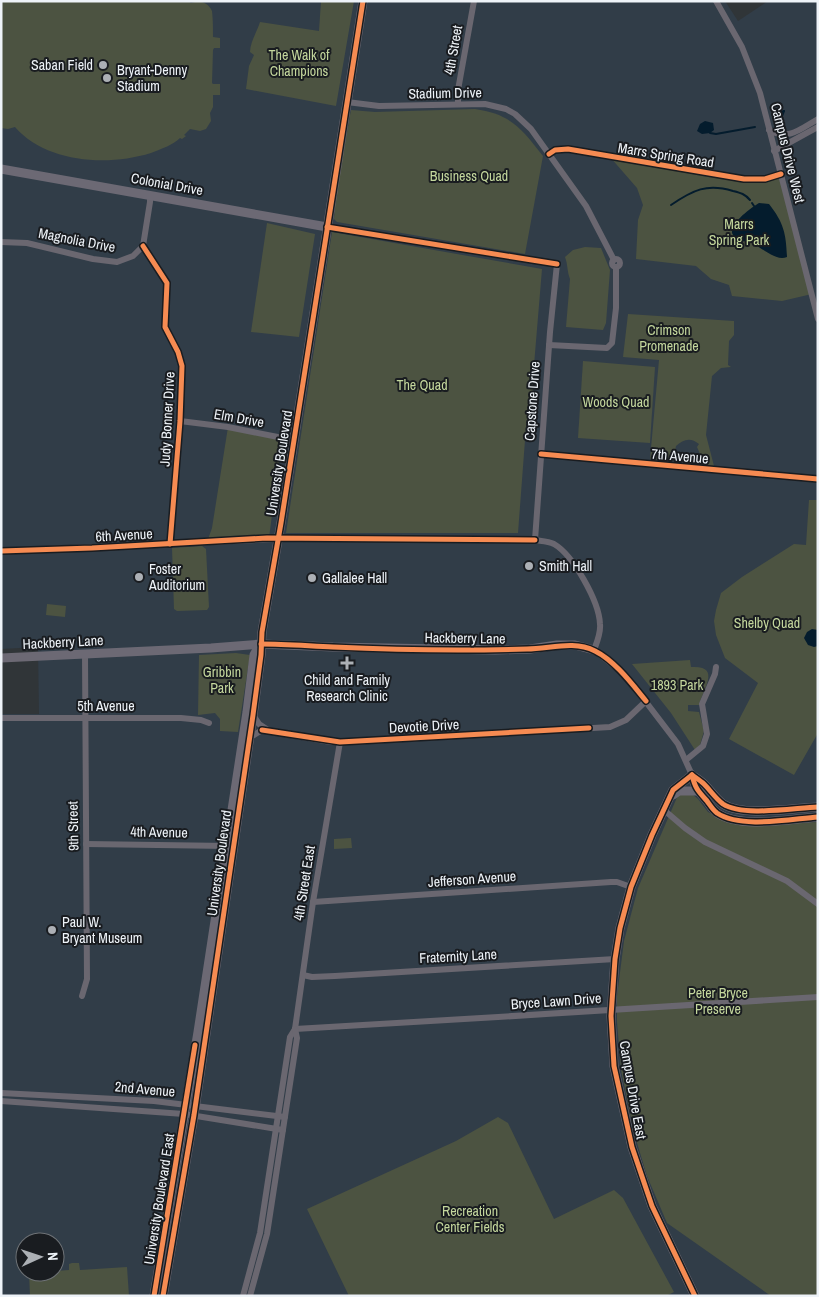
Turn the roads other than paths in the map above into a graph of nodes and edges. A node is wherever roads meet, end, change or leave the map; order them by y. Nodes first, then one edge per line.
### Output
1 (363, 1) edge
2 (474, 1) edge
3 (716, 1) edge
4 (346, 102) junction
5 (458, 104) junction
6 (818, 119) edge
7 (818, 127) edge
8 (769, 130) junction
9 (774, 151) junction
10 (549, 154) junction
11 (1, 169) edge
12 (781, 174) junction
13 (150, 195) junction
14 (327, 227) junction
15 (1, 242) edge
16 (143, 246) junction
17 (557, 264) dead end
18 (818, 319) edge
19 (549, 345) junction
20 (180, 421) junction
21 (293, 440) junction
22 (541, 454) junction
23 (817, 478) edge
24 (278, 539) junction
25 (170, 544) junction
26 (1, 551) edge
27 (260, 644) junction
28 (594, 650) junction
29 (85, 655) junction
30 (1, 658) edge
31 (716, 667) dead end
32 (646, 701) junction
33 (253, 715) junction
34 (1, 718) edge
35 (84, 718) junction
36 (209, 723) dead end
37 (269, 731) junction
38 (249, 738) junction
39 (340, 742) junction
40 (686, 760) junction
41 (692, 774) junction
42 (698, 791) junction
43 (671, 796) junction
44 (818, 807) edge
45 (664, 810) junction
46 (818, 817) edge
47 (86, 844) junction
48 (230, 846) junction
49 (631, 887) junction
50 (313, 902) junction
51 (818, 904) edge
52 (615, 959) junction
53 (303, 975) junction
54 (82, 996) dead end
55 (818, 997) edge
56 (611, 1010) junction
57 (295, 1028) junction
58 (1, 1093) edge
59 (1, 1101) edge
60 (190, 1110) junction
61 (278, 1116) junction
62 (285, 1117) junction
63 (276, 1129) junction
64 (283, 1130) junction
65 (154, 1296) edge
66 (164, 1296) edge
67 (243, 1296) edge
68 (250, 1296) edge
69 (695, 1296) edge

1 - 4 main road, University Boulevard
2 - 5 street, 4th Street
3 - 8 street, Campus Drive West
4 - 5 street, Stadium Drive
4 - 14 main road, University Boulevard
5 - 10 street, Stadium Drive
6 - 8 street
7 - 9 street
8 - 9 street, Campus Drive West
9 - 12 street, Campus Drive West
10 - 12 street, Marrs Spring Road
10 - 19 street, Stadium Drive
11 - 13 main road, Colonial Drive
12 - 18 street, Campus Drive West
13 - 14 main road, Colonial Drive
13 - 16 street
14 - 21 main road, University Boulevard
15 - 16 street, Magnolia Drive
16 - 20 street, Judy Bonner Drive
17 - 19 street, Capstone Drive
19 - 22 street, Capstone Drive
20 - 21 street, Elm Drive
20 - 25 street, Judy Bonner Drive
21 - 24 main road, University Boulevard
22 - 23 street, 7th Avenue
22 - 28 street, Capstone Drive
24 - 25 street, 6th Avenue
24 - 27 main road, University Boulevard
25 - 26 street, 6th Avenue
27 - 28 main road, Hackberry Lane
27 - 29 main road, Hackberry Lane
27 - 33 main road, University Boulevard
27 - 48 main road, University Boulevard
28 - 32 street, Hackberry Lane
29 - 30 main road, Hackberry Lane
29 - 35 street, 9th Street
31 - 40 street
32 - 39 street, Devotie Drive
32 - 40 street, Hackberry Lane
33 - 37 street
33 - 38 main road, University Boulevard
34 - 35 street, 5th Avenue
35 - 36 street, 5th Avenue
35 - 47 street, 9th Street
37 - 38 street, Devotie Drive
37 - 39 street, Devotie Drive
38 - 48 main road, University Boulevard
39 - 50 street, 4th Street East
40 - 41 street, Hackberry Lane
41 - 42 main road, Hackberry Lane
41 - 43 main road, Campus Drive East
41 - 44 main road, Hackberry Lane
42 - 43 main road
42 - 46 main road, Hackberry Lane
43 - 45 main road, Campus Drive East
45 - 49 main road, Campus Drive East
45 - 51 street
47 - 48 street, 4th Avenue
47 - 54 street, 9th Street
48 - 60 main road, University Boulevard
49 - 50 street, Jefferson Avenue
49 - 52 main road, Campus Drive East
50 - 53 street, 4th Street East
52 - 53 street, Fraternity Lane
52 - 56 main road, Campus Drive East
53 - 57 street, 4th Street East
55 - 56 street, Bryce Lawn Drive
56 - 57 street, Bryce Lawn Drive
56 - 69 main road, Campus Drive East
57 - 61 street, 4th Street East
57 - 62 street, 4th Street East
58 - 60 street, 2nd Avenue
59 - 60 street, 2nd Avenue
60 - 61 street, 2nd Avenue
60 - 63 street, 2nd Avenue
60 - 65 main road, University Boulevard East
60 - 66 main road, University Boulevard East
61 - 62 street, 2nd Avenue
61 - 63 street, 4th Street East
62 - 64 street, 4th Street East
63 - 64 street, 2nd Avenue
63 - 67 street, 4th Street East
64 - 68 street, 4th Street East

